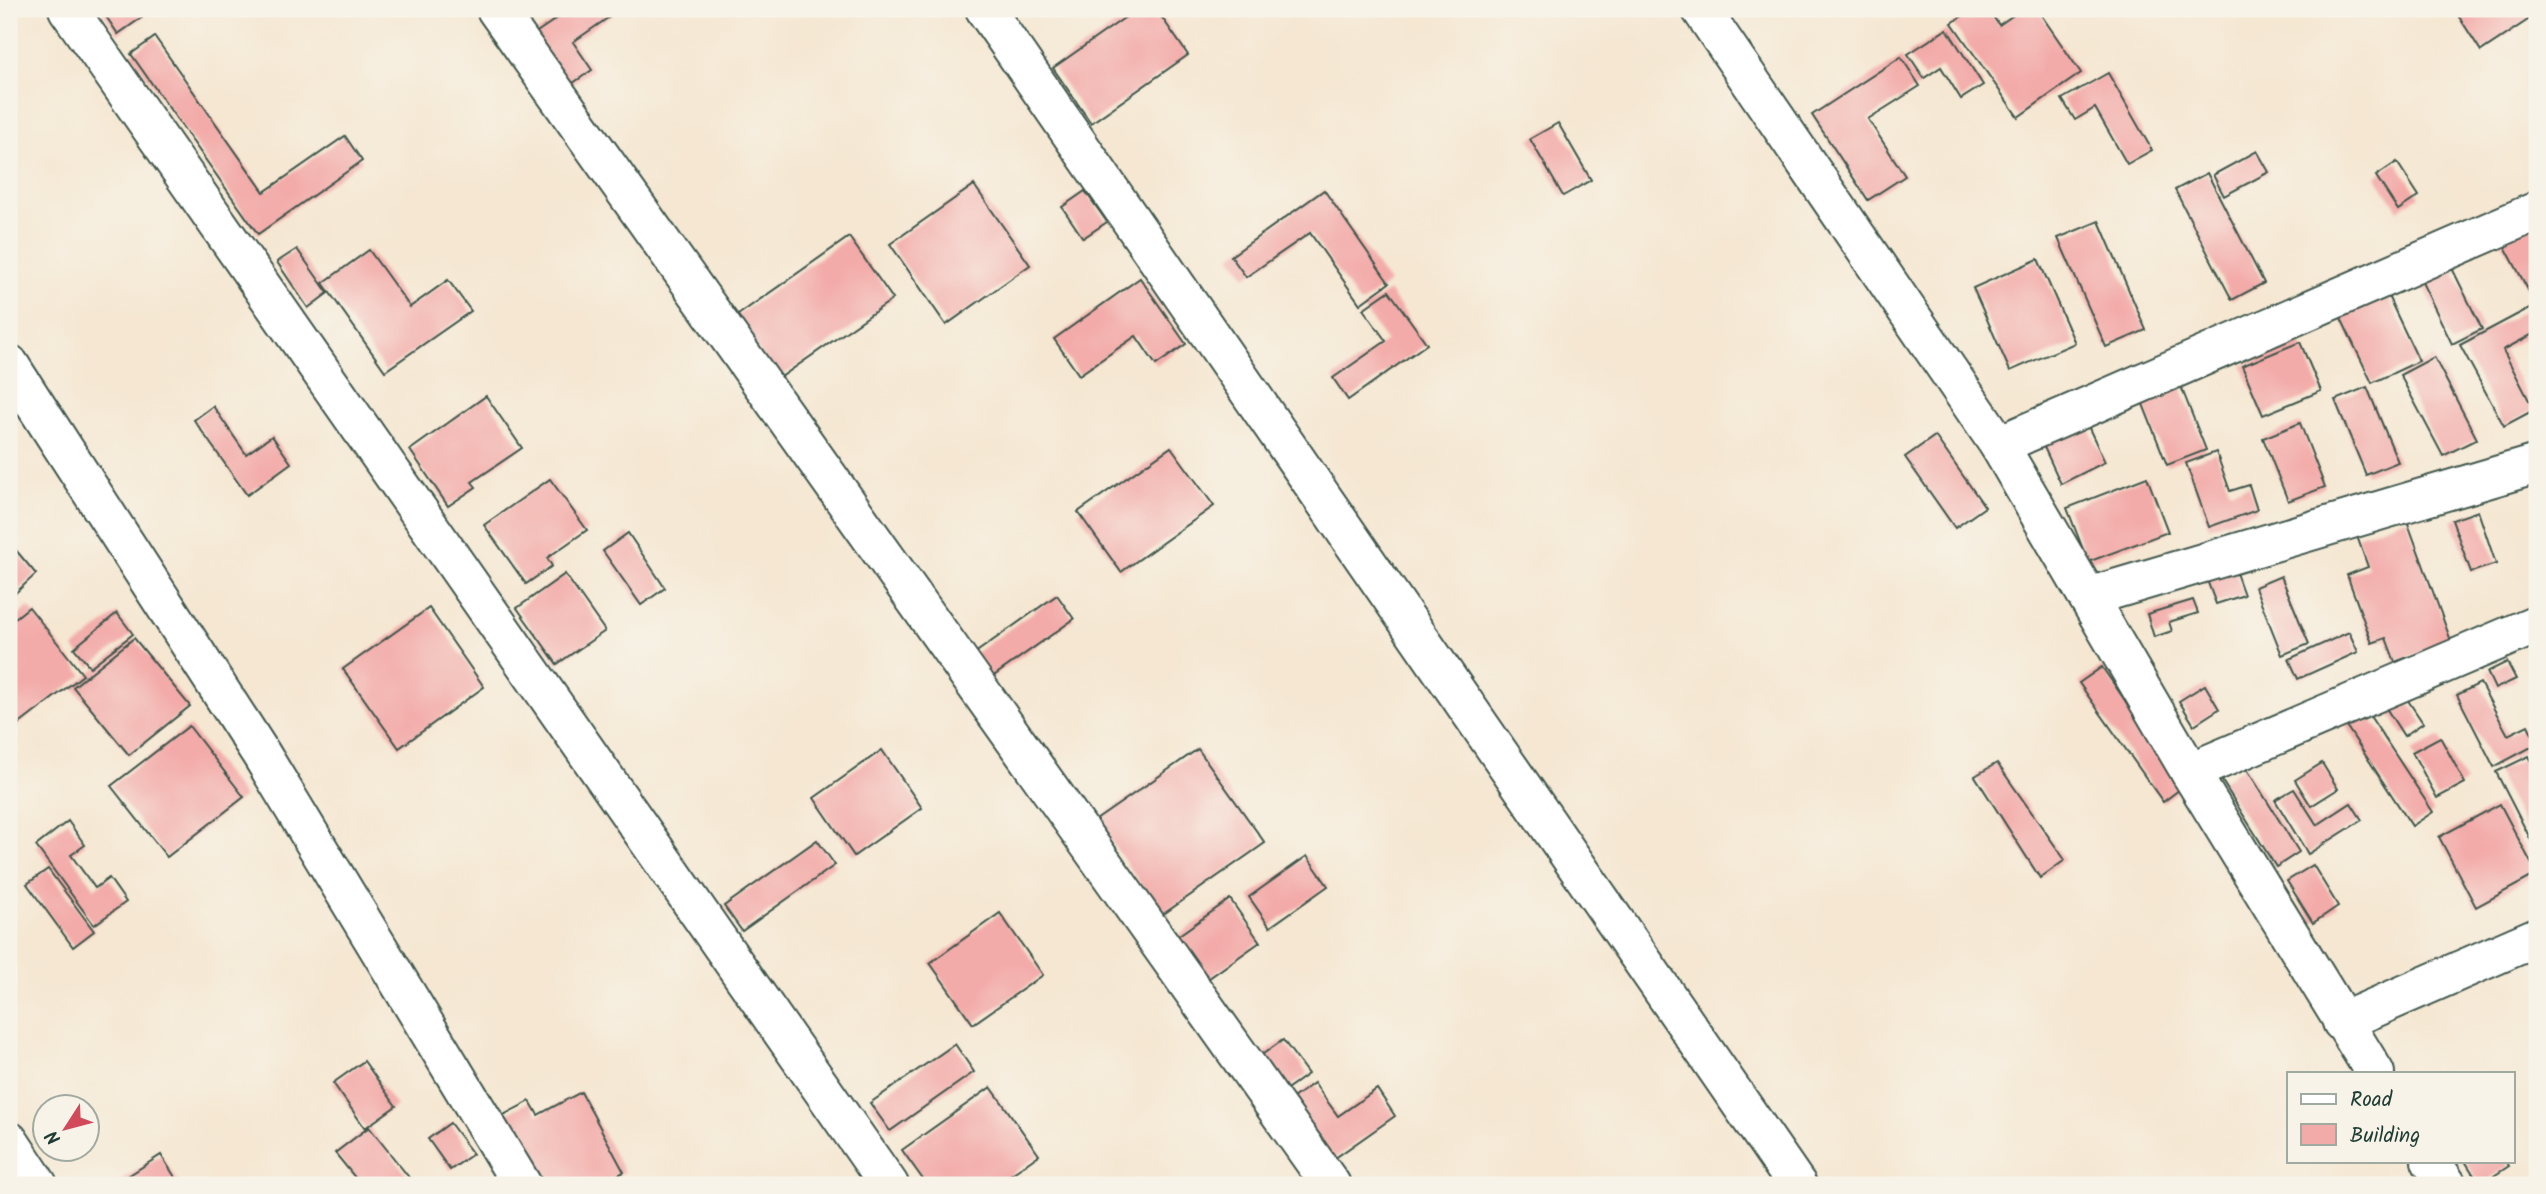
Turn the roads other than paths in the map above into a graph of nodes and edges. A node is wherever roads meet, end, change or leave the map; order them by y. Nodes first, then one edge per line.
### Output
1 (68, 9) edge
2 (496, 9) edge
3 (985, 9) edge
4 (1701, 9) edge
5 (2537, 211) edge
6 (9, 364) edge
7 (1999, 445) junction
8 (2537, 464) edge
9 (2088, 597) junction
10 (2537, 624) edge
11 (2190, 772) junction
12 (2537, 936) edge
13 (2342, 1022) junction
14 (2374, 1072) edge
15 (9, 1141) edge
16 (2432, 1162) edge
17 (38, 1185) edge
18 (522, 1185) edge
19 (890, 1185) edge
20 (1331, 1185) edge
21 (1797, 1185) edge
22 (2447, 1185) edge

1 - 19 street
2 - 20 street
3 - 21 street
4 - 7 street
5 - 7 street
6 - 18 street
7 - 9 street
8 - 9 street
9 - 11 street
10 - 11 street
11 - 13 street
12 - 13 street
13 - 14 street
15 - 17 street
16 - 22 street

